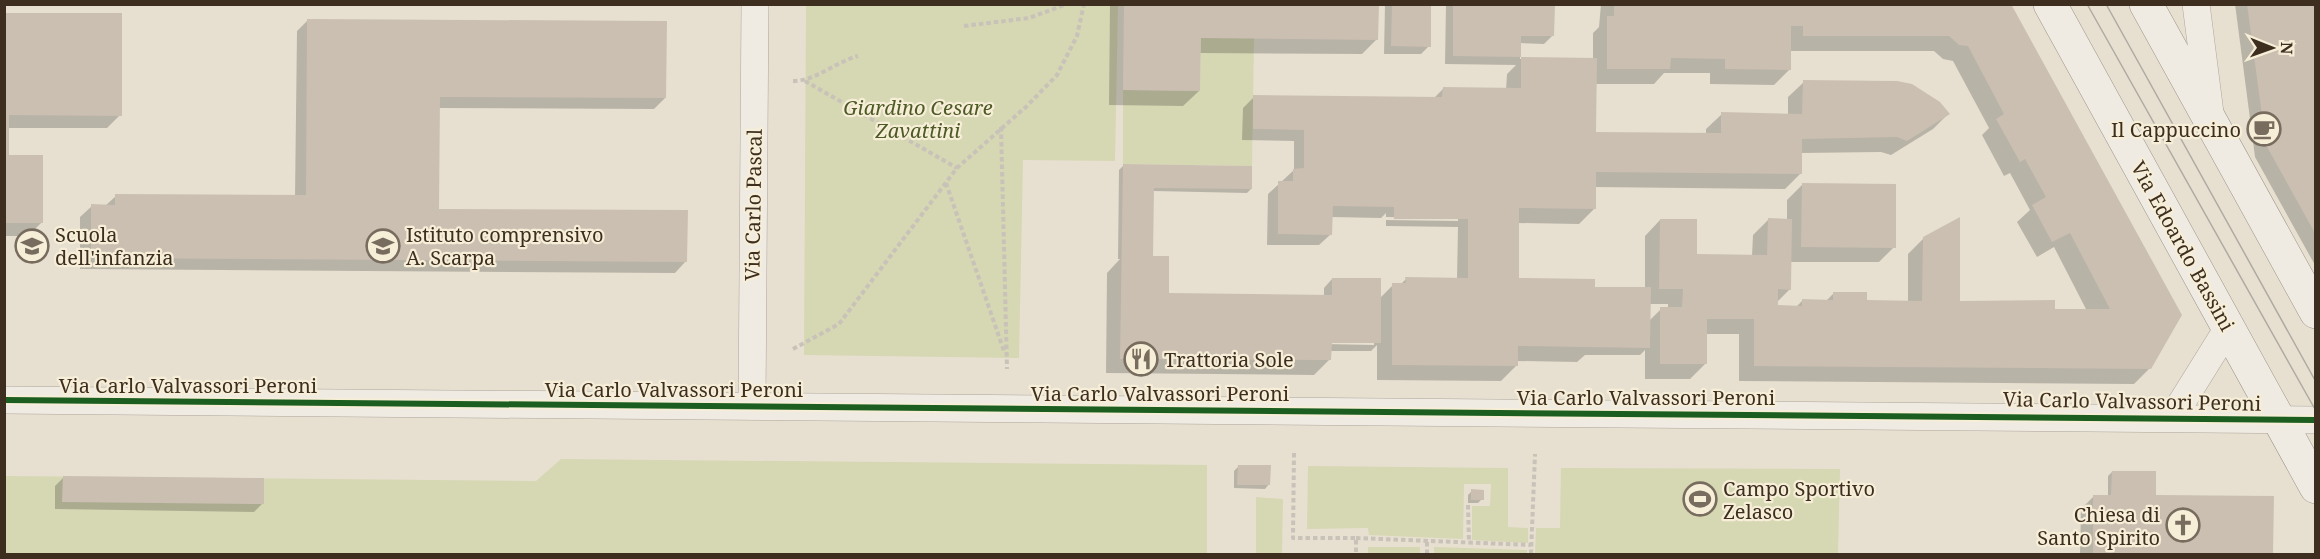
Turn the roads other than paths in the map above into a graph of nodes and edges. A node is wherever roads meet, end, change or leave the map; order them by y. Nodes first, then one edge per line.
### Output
1 (755, 4) edge
2 (2050, 4) edge
3 (2146, 4) edge
4 (2196, 4) edge
5 (2212, 123) junction
6 (2316, 312) edge
7 (2228, 328) junction
8 (4, 400) edge
9 (752, 406) junction
10 (2172, 418) junction
11 (2280, 419) junction
12 (2316, 420) edge
13 (2316, 487) edge

1 - 9 street, Via Carlo Pascal
2 - 7 street, Via Edoardo Bassini
3 - 5 street
4 - 5 street
5 - 6 street
7 - 10 street, Via Carlo Valvassori Peroni
7 - 11 street, Via Edoardo Bassini
8 - 9 street, Via Carlo Valvassori Peroni
9 - 10 street, Via Carlo Valvassori Peroni
10 - 11 street, Via Carlo Valvassori Peroni
11 - 12 street, Via Carlo Valvassori Peroni
11 - 13 street, Via Edoardo Bassini

